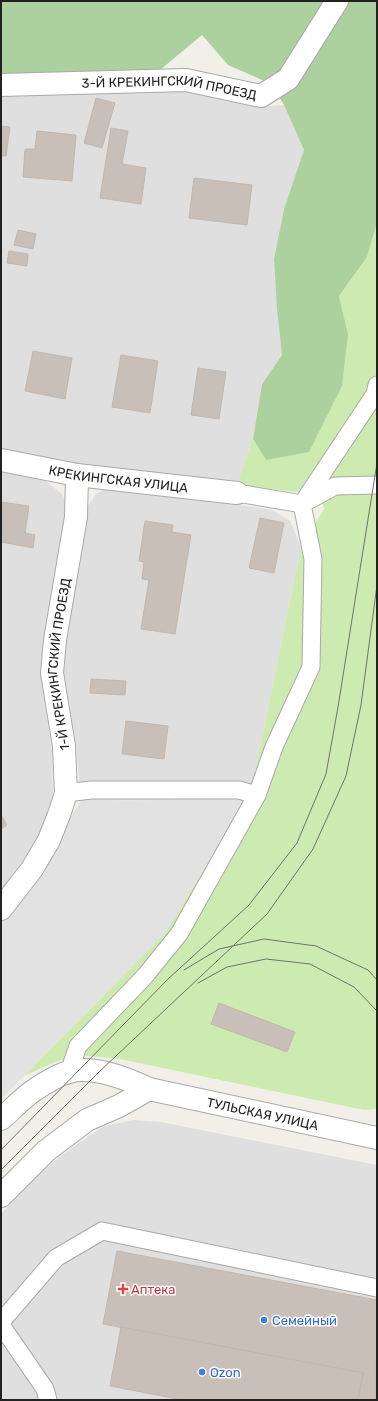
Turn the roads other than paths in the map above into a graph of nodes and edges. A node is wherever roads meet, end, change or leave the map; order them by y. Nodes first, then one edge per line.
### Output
1 (337, 1) edge
2 (1, 84) edge
3 (377, 385) edge
4 (1, 460) edge
5 (77, 475) junction
6 (377, 485) edge
7 (237, 493) joint
8 (302, 504) junction
9 (66, 793) junction
10 (257, 795) junction
11 (1, 909) edge
12 (69, 1072) junction
13 (149, 1089) junction
14 (1, 1119) edge
15 (377, 1138) edge
16 (1, 1196) edge
17 (377, 1288) edge
18 (1, 1324) edge
19 (48, 1400) edge

1 - 2 street, 3-Й КРЕКИНГСКИЙ ПРОЕЗД
3 - 8 lane
4 - 5 street, КРЕКИНГСКАЯ УЛИЦА
5 - 7 street, КРЕКИНГСКАЯ УЛИЦА
5 - 9 street, 1-Й КРЕКИНГСКИЙ ПРОЕЗД
6 - 8 lane
7 - 8 lane
8 - 10 lane
9 - 10 lane
9 - 11 street, 1-Й КРЕКИНГСКИЙ ПРОЕЗД
10 - 12 lane
12 - 13 street, ТУЛЬСКАЯ УЛИЦА
12 - 14 street, ТУЛЬСКАЯ УЛИЦА
13 - 15 street, ТУЛЬСКАЯ УЛИЦА
13 - 16 street
17 - 18 lane
18 - 19 lane

